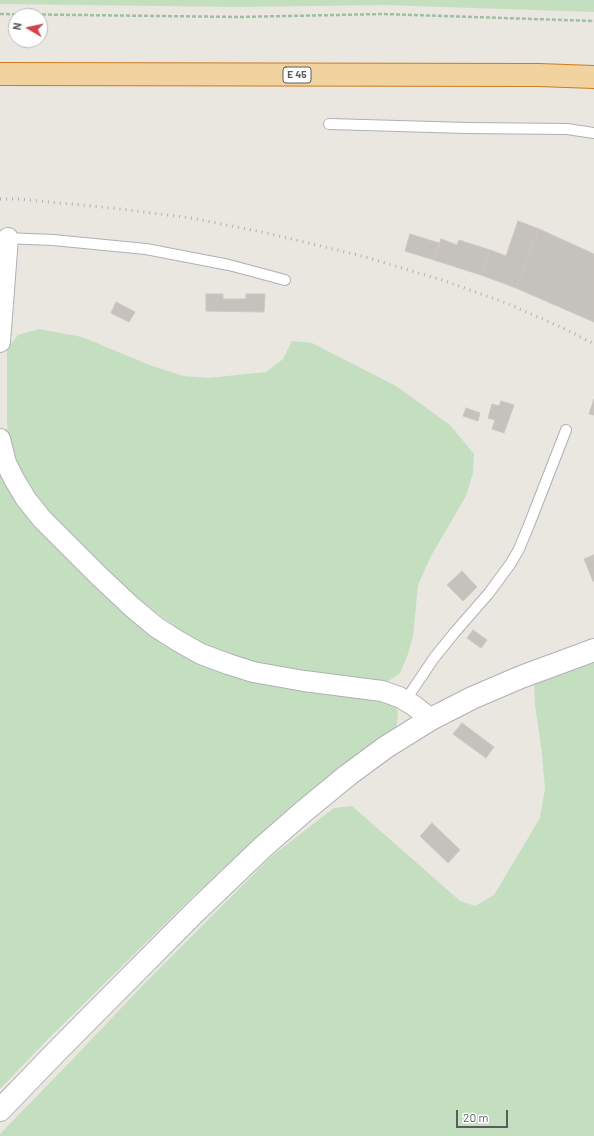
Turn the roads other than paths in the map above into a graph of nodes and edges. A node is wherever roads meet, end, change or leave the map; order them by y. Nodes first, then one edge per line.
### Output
1 (0, 74) edge
2 (594, 77) edge
3 (329, 124) dead end
4 (594, 133) edge
5 (4, 237) edge
6 (285, 280) dead end
7 (0, 342) edge
8 (566, 430) dead end
9 (0, 439) edge
10 (594, 650) edge
11 (405, 701) junction
12 (431, 719) junction
13 (0, 1110) edge

1 - 2 highway, E 45
3 - 4 lane
5 - 6 lane
5 - 7 street
8 - 11 lane
9 - 11 street
10 - 12 street
11 - 12 street
12 - 13 street

